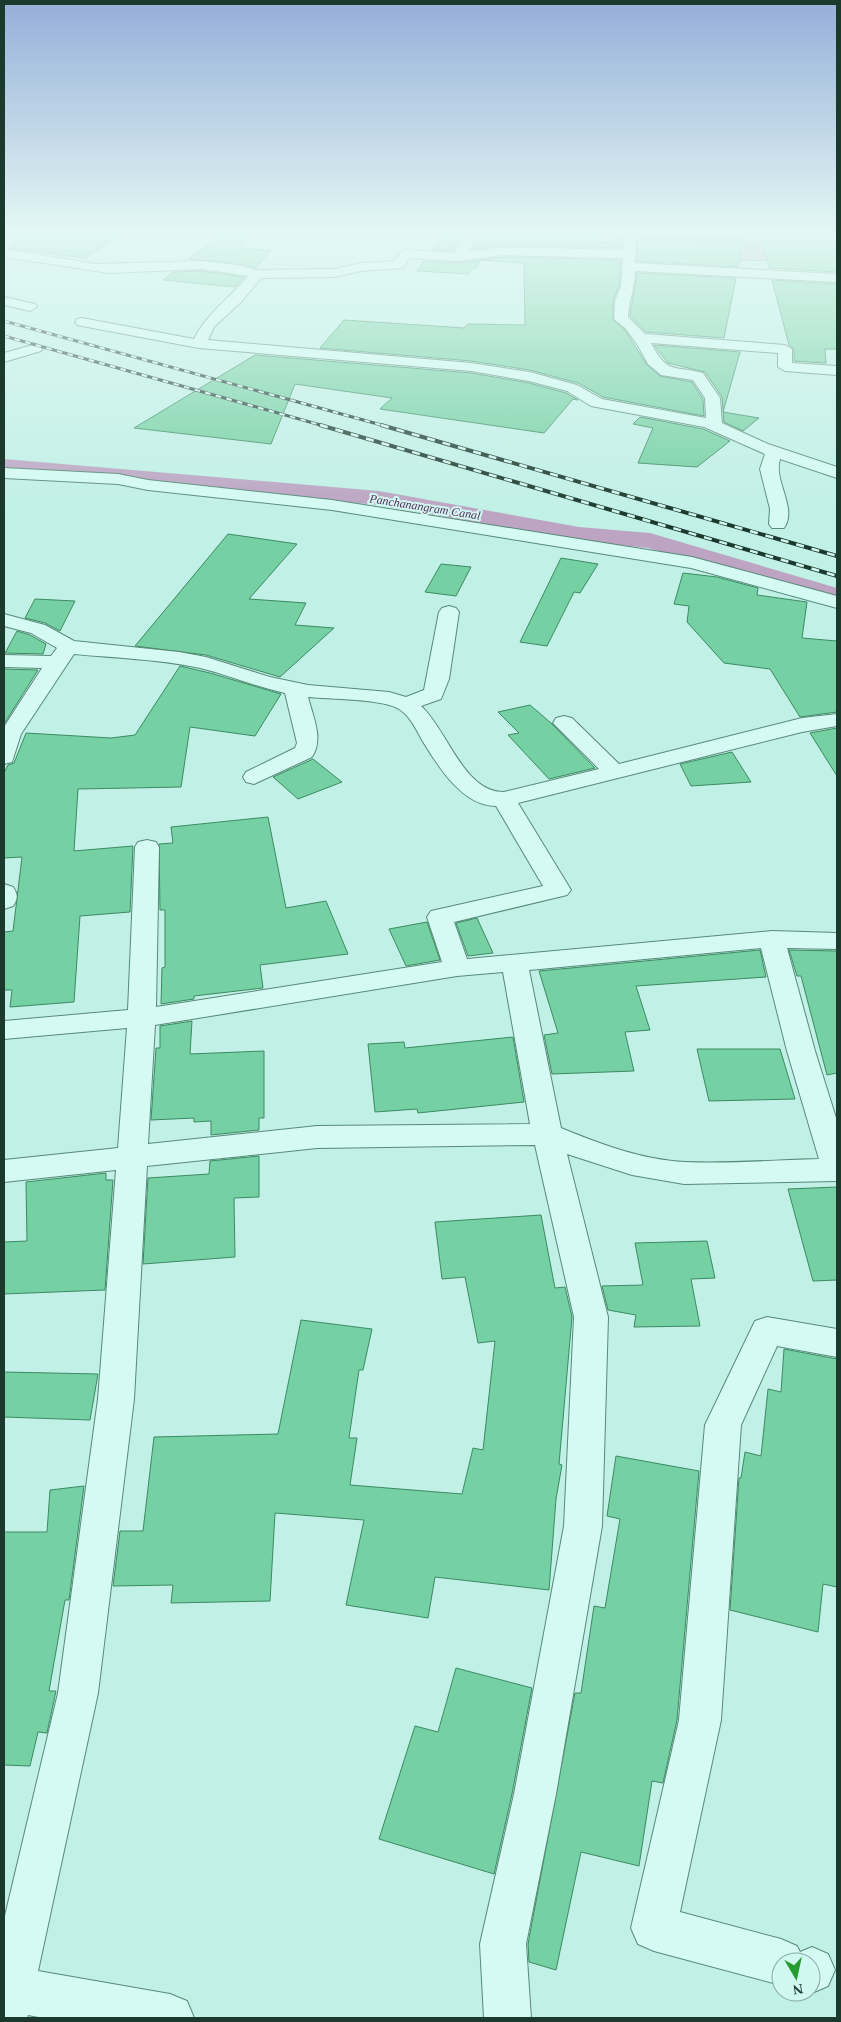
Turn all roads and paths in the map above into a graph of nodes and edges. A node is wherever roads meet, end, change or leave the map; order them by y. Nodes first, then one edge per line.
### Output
1 (100, 325) edge
2 (208, 325) edge
3 (630, 325) edge
4 (640, 338) junction
5 (12, 341) dead end
6 (199, 344) junction
7 (4, 358) edge
8 (837, 370) edge
9 (714, 425) junction
10 (774, 452) junction
11 (4, 473) edge
12 (837, 473) edge
13 (778, 524) dead end
14 (837, 602) edge
15 (449, 612) dead end
16 (4, 620) edge
17 (62, 655) junction
18 (4, 661) edge
19 (295, 688) junction
20 (406, 704) junction
21 (837, 720) edge
22 (564, 723) dead end
23 (4, 757) edge
24 (614, 771) junction
25 (254, 776) dead end
26 (504, 799) junction
27 (148, 847) dead end
28 (4, 892) edge
29 (4, 901) edge
30 (772, 938) junction
31 (837, 941) edge
32 (514, 962) junction
33 (457, 968) junction
34 (142, 1018) junction
35 (4, 1030) edge
36 (547, 1134) junction
37 (131, 1156) junction
38 (837, 1169) edge
39 (4, 1171) edge
40 (837, 1343) edge
41 (771, 1959) edge
42 (8, 2004) edge
43 (170, 2018) edge
44 (507, 2018) edge

1 - 6 street
2 - 6 street
3 - 4 street
4 - 8 street
4 - 9 street
5 - 7 street
6 - 9 street
9 - 10 street
10 - 12 street
10 - 13 street
11 - 14 street
15 - 20 street
16 - 17 street
17 - 18 street
17 - 19 street
17 - 23 street
19 - 20 street
19 - 25 street
20 - 26 street
21 - 24 street
22 - 24 street
24 - 26 street
26 - 33 street
27 - 34 street
28 - 29 street
30 - 31 street
30 - 32 street
30 - 38 street
32 - 33 street
32 - 36 street
33 - 34 street
34 - 35 street
34 - 37 street
36 - 37 street
36 - 38 street
36 - 44 street
37 - 39 street
37 - 42 street
40 - 41 street
42 - 43 street

